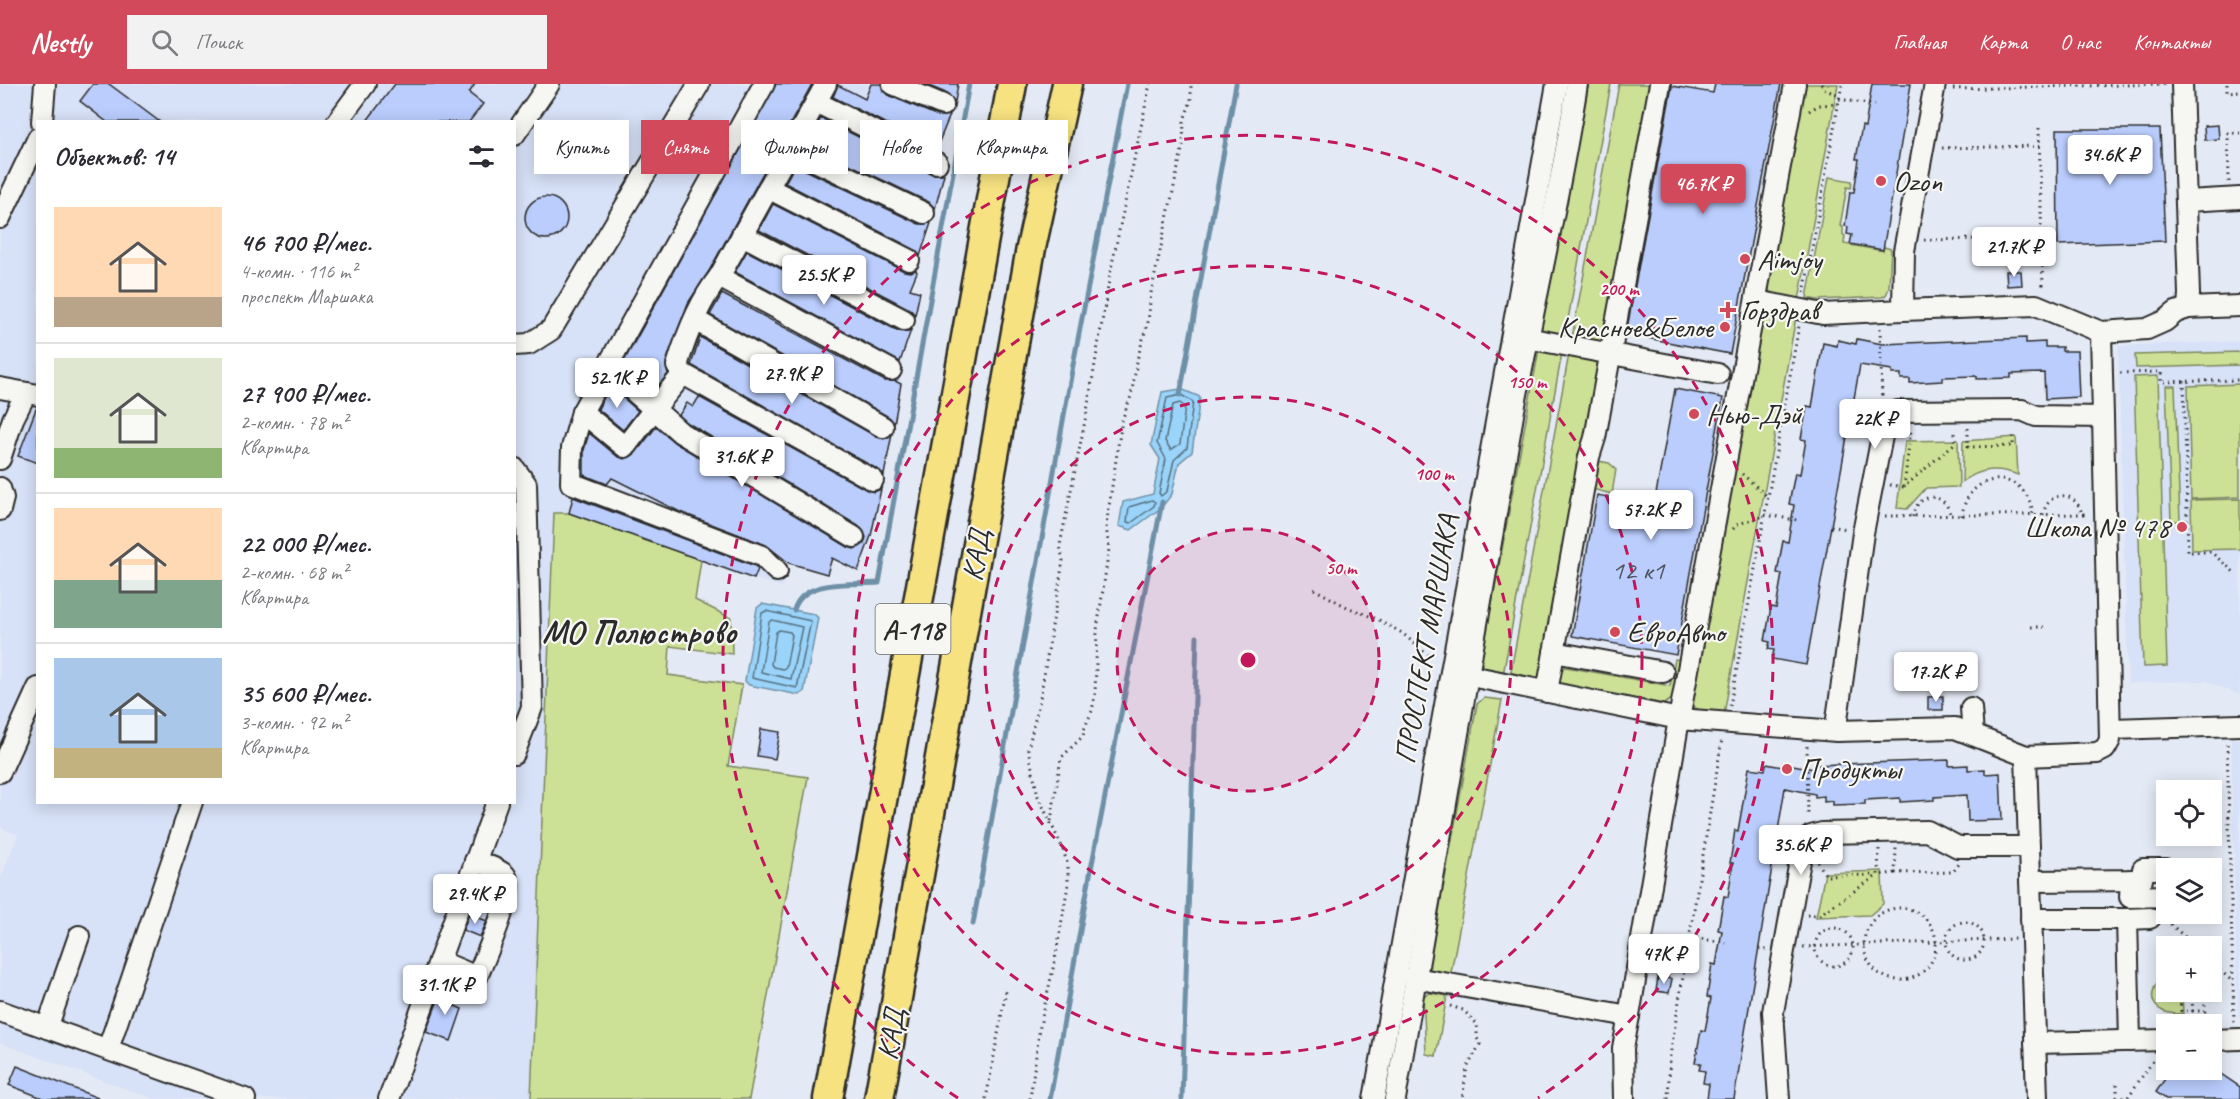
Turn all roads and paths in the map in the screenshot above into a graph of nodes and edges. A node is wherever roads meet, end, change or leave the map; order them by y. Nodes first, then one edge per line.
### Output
1 (45, 84) edge
2 (365, 84) edge
3 (549, 84) edge
4 (699, 84) edge
5 (764, 84) edge
6 (826, 84) edge
7 (893, 84) edge
8 (1012, 84) edge
9 (1067, 84) edge
10 (1150, 84) edge
11 (1191, 84) edge
12 (1557, 84) edge
13 (1577, 84) edge
14 (1660, 84) edge
15 (1795, 84) edge
16 (1821, 84) edge
17 (1842, 84) edge
18 (1981, 84) edge
19 (2170, 84) edge
20 (2182, 84) edge
21 (2227, 84) edge
22 (2101, 85) edge
23 (2111, 85) edge
24 (2017, 86) edge
25 (2030, 86) edge
26 (1940, 87) edge
27 (1980, 89) junction
28 (2240, 91) edge
29 (1840, 97) junction
30 (816, 102) junction
31 (1838, 104) junction
32 (943, 105) dead end
33 (1875, 105) dead end
34 (1808, 112) dead end
35 (42, 120) edge
36 (338, 120) edge
37 (806, 120) edge
38 (860, 124) edge
39 (2039, 128) dead end
40 (516, 132) edge
41 (2240, 133) edge
42 (36, 142) edge
43 (2040, 146) junction
44 (1934, 148) dead end
45 (776, 174) edge
46 (842, 174) edge
47 (768, 188) junction
48 (2235, 198) edge
49 (2187, 201) junction
50 (924, 213) dead end
51 (0, 218) edge
52 (742, 235) junction
53 (2042, 238) junction
54 (1916, 240) dead end
55 (909, 260) dead end
56 (719, 277) junction
57 (2044, 297) dead end
58 (1757, 301) junction
59 (2240, 306) edge
60 (2188, 308) junction
61 (1801, 309) junction
62 (1903, 310) junction
63 (695, 320) junction
64 (904, 320) dead end
65 (1879, 320) dead end
66 (2101, 332) junction
67 (1527, 338) junction
68 (516, 345) edge
69 (1611, 354) junction
70 (606, 368) junction
71 (891, 369) dead end
72 (2113, 373) dead end
73 (683, 374) junction
74 (1718, 374) dead end
75 (2240, 380) edge
76 (2184, 381) junction
77 (0, 388) edge
78 (32, 394) edge
79 (1882, 404) dead end
80 (654, 409) junction
81 (582, 412) junction
82 (2103, 417) junction
83 (1911, 424) dead end
84 (1955, 424) dead end
85 (1968, 424) dead end
86 (883, 427) dead end
87 (2013, 436) dead end
88 (0, 459) edge
89 (516, 471) edge
90 (1740, 472) dead end
91 (873, 480) dead end
92 (0, 488) edge
93 (1768, 497) junction
94 (0, 510) edge
95 (2082, 514) junction
96 (2106, 514) junction
97 (1764, 515) junction
98 (2033, 515) junction
99 (2043, 515) junction
100 (1882, 516) dead end
101 (1962, 516) junction
102 (1913, 517) junction
103 (1951, 517) junction
104 (1797, 520) dead end
105 (1831, 526) dead end
106 (1854, 530) dead end
107 (1727, 535) dead end
108 (854, 537) dead end
109 (777, 571) dead end
110 (2235, 573) dead end
111 (1314, 589) dead end
112 (2031, 627) dead end
113 (2044, 627) dead end
114 (1554, 652) junction
115 (1429, 656) dead end
116 (1664, 672) dead end
117 (1466, 675) junction
118 (36, 692) edge
119 (1547, 692) junction
120 (1971, 708) dead end
121 (1679, 719) junction
122 (1726, 724) junction
123 (2111, 729) junction
124 (2233, 730) edge
125 (1837, 731) junction
126 (1973, 735) junction
127 (1807, 740) dead end
128 (516, 749) edge
129 (2026, 756) junction
130 (0, 772) edge
131 (186, 804) edge
132 (496, 804) edge
133 (1808, 819) dead end
134 (1051, 823) junction
135 (1887, 832) junction
136 (2029, 847) junction
137 (475, 861) junction
138 (2156, 869) edge
139 (1953, 872) dead end
140 (1895, 873) junction
141 (1878, 875) junction
142 (1826, 876) dead end
143 (2131, 880) junction
144 (2030, 881) junction
145 (2156, 896) edge
146 (1819, 915) dead end
147 (2156, 918) edge
148 (2127, 919) junction
149 (2172, 924) edge
150 (2031, 928) junction
151 (79, 936) dead end
152 (2185, 936) edge
153 (1690, 937) junction
154 (1985, 940) junction
155 (1936, 942) junction
156 (1946, 942) junction
157 (1726, 943) dead end
158 (1854, 945) junction
159 (1864, 945) junction
160 (1784, 946) junction
161 (1815, 947) junction
162 (439, 961) junction
163 (2222, 972) edge
164 (1415, 978) junction
165 (2234, 982) junction
166 (1006, 991) dead end
167 (2181, 1002) edge
168 (2193, 1002) edge
169 (2205, 1002) edge
170 (1450, 1006) dead end
171 (0, 1011) edge
172 (2193, 1011) junction
173 (1629, 1016) junction
174 (47, 1028) junction
175 (2237, 1033) edge
176 (2222, 1037) edge
177 (2130, 1041) junction
178 (2035, 1043) junction
179 (2156, 1044) edge
180 (108, 1049) junction
181 (2156, 1055) edge
182 (2117, 1084) dead end
183 (245, 1099) edge
184 (389, 1099) edge
185 (828, 1099) edge
186 (879, 1099) edge
187 (987, 1099) edge
188 (1030, 1099) edge
189 (1374, 1099) edge
190 (1395, 1099) edge
191 (1462, 1099) edge
192 (1624, 1099) edge
193 (1668, 1099) edge
194 (1779, 1099) edge
195 (2037, 1099) edge

1 - 35 street
2 - 36 street
3 - 40 street
4 - 68 street
5 - 70 street
6 - 30 street
7 - 32 street
8 - 185 highway, КАД / А-118
9 - 186 highway, КАД / А-118
10 - 134 path
11 - 134 path
12 - 189 street, ПРОСПЕКТ МАРШАКА
13 - 67 street, ПРОСПЕКТ МАРШАКА
14 - 69 street
15 - 58 street
16 - 29 path
17 - 29 path
18 - 27 path
19 - 23 path
20 - 49 street
21 - 28 path
22 - 23 path
22 - 25 path
24 - 25 path
24 - 27 path
26 - 27 path
26 - 62 street
29 - 31 path
29 - 33 path
30 - 37 street
30 - 38 street
31 - 34 path
31 - 61 path
39 - 43 path
41 - 48 path
42 - 51 street
43 - 44 path
43 - 53 path
45 - 47 street
46 - 50 street
47 - 52 street
47 - 55 street
48 - 49 street
49 - 60 street
52 - 56 street
52 - 64 street
53 - 54 path
53 - 57 path
56 - 63 street
56 - 71 street
58 - 61 street
58 - 121 street
59 - 60 street
60 - 66 street
61 - 62 street
61 - 93 path
62 - 66 street
63 - 73 street
63 - 86 street
65 - 79 path
66 - 82 street
67 - 69 street
67 - 117 street, ПРОСПЕКТ МАРШАКА
69 - 74 street
69 - 114 street
70 - 80 street
70 - 81 street
72 - 76 path
73 - 80 street
73 - 91 street
75 - 76 path
76 - 110 path
77 - 78 street
78 - 88 street
80 - 81 street
80 - 108 street
81 - 109 street
82 - 96 street
82 - 125 street
83 - 84 path
85 - 87 path
89 - 128 street
90 - 93 path
92 - 94 street
93 - 97 path
95 - 96 path
95 - 99 path
95 - 99 path
96 - 123 street
97 - 104 path
97 - 107 path
97 - 122 path
98 - 99 path
98 - 101 path
98 - 101 path
100 - 102 path
101 - 103 path
102 - 103 path
102 - 103 path
105 - 106 path
111 - 115 path
112 - 113 path
114 - 116 street
114 - 119 street
117 - 119 street
117 - 164 street, ПРОСПЕКТ МАРШАКА
118 - 130 street
119 - 121 street
120 - 126 street
121 - 122 street
121 - 173 street
122 - 125 street
122 - 153 path
123 - 124 street
123 - 129 street
124 - 165 path
125 - 126 street
126 - 129 street
127 - 133 path
129 - 136 street
131 - 180 street
132 - 137 street
134 - 188 path
135 - 136 street
135 - 140 path
135 - 141 path
135 - 160 street
136 - 144 street
137 - 162 street
137 - 162 street
138 - 143 street
139 - 140 path
140 - 141 path
141 - 142 path
141 - 146 path
143 - 144 street
143 - 145 street
144 - 150 street
147 - 148 street
148 - 150 street
148 - 177 street
149 - 152 path
150 - 154 path
150 - 178 street
151 - 174 street
153 - 157 path
153 - 193 path
154 - 156 path
154 - 156 path
154 - 156 path
155 - 156 path
155 - 159 path
155 - 159 path
155 - 159 path
158 - 159 path
158 - 161 path
158 - 161 path
158 - 161 path
160 - 161 path
160 - 194 street
162 - 184 street
163 - 165 path
164 - 173 street
164 - 190 street, ПРОСПЕКТ МАРШАКА
165 - 175 path
166 - 187 path
167 - 172 path
168 - 172 path
169 - 172 path
170 - 191 path
171 - 174 street
173 - 192 street
174 - 180 street
175 - 176 street
177 - 178 street
177 - 179 street
178 - 195 street
180 - 183 street
181 - 182 path

